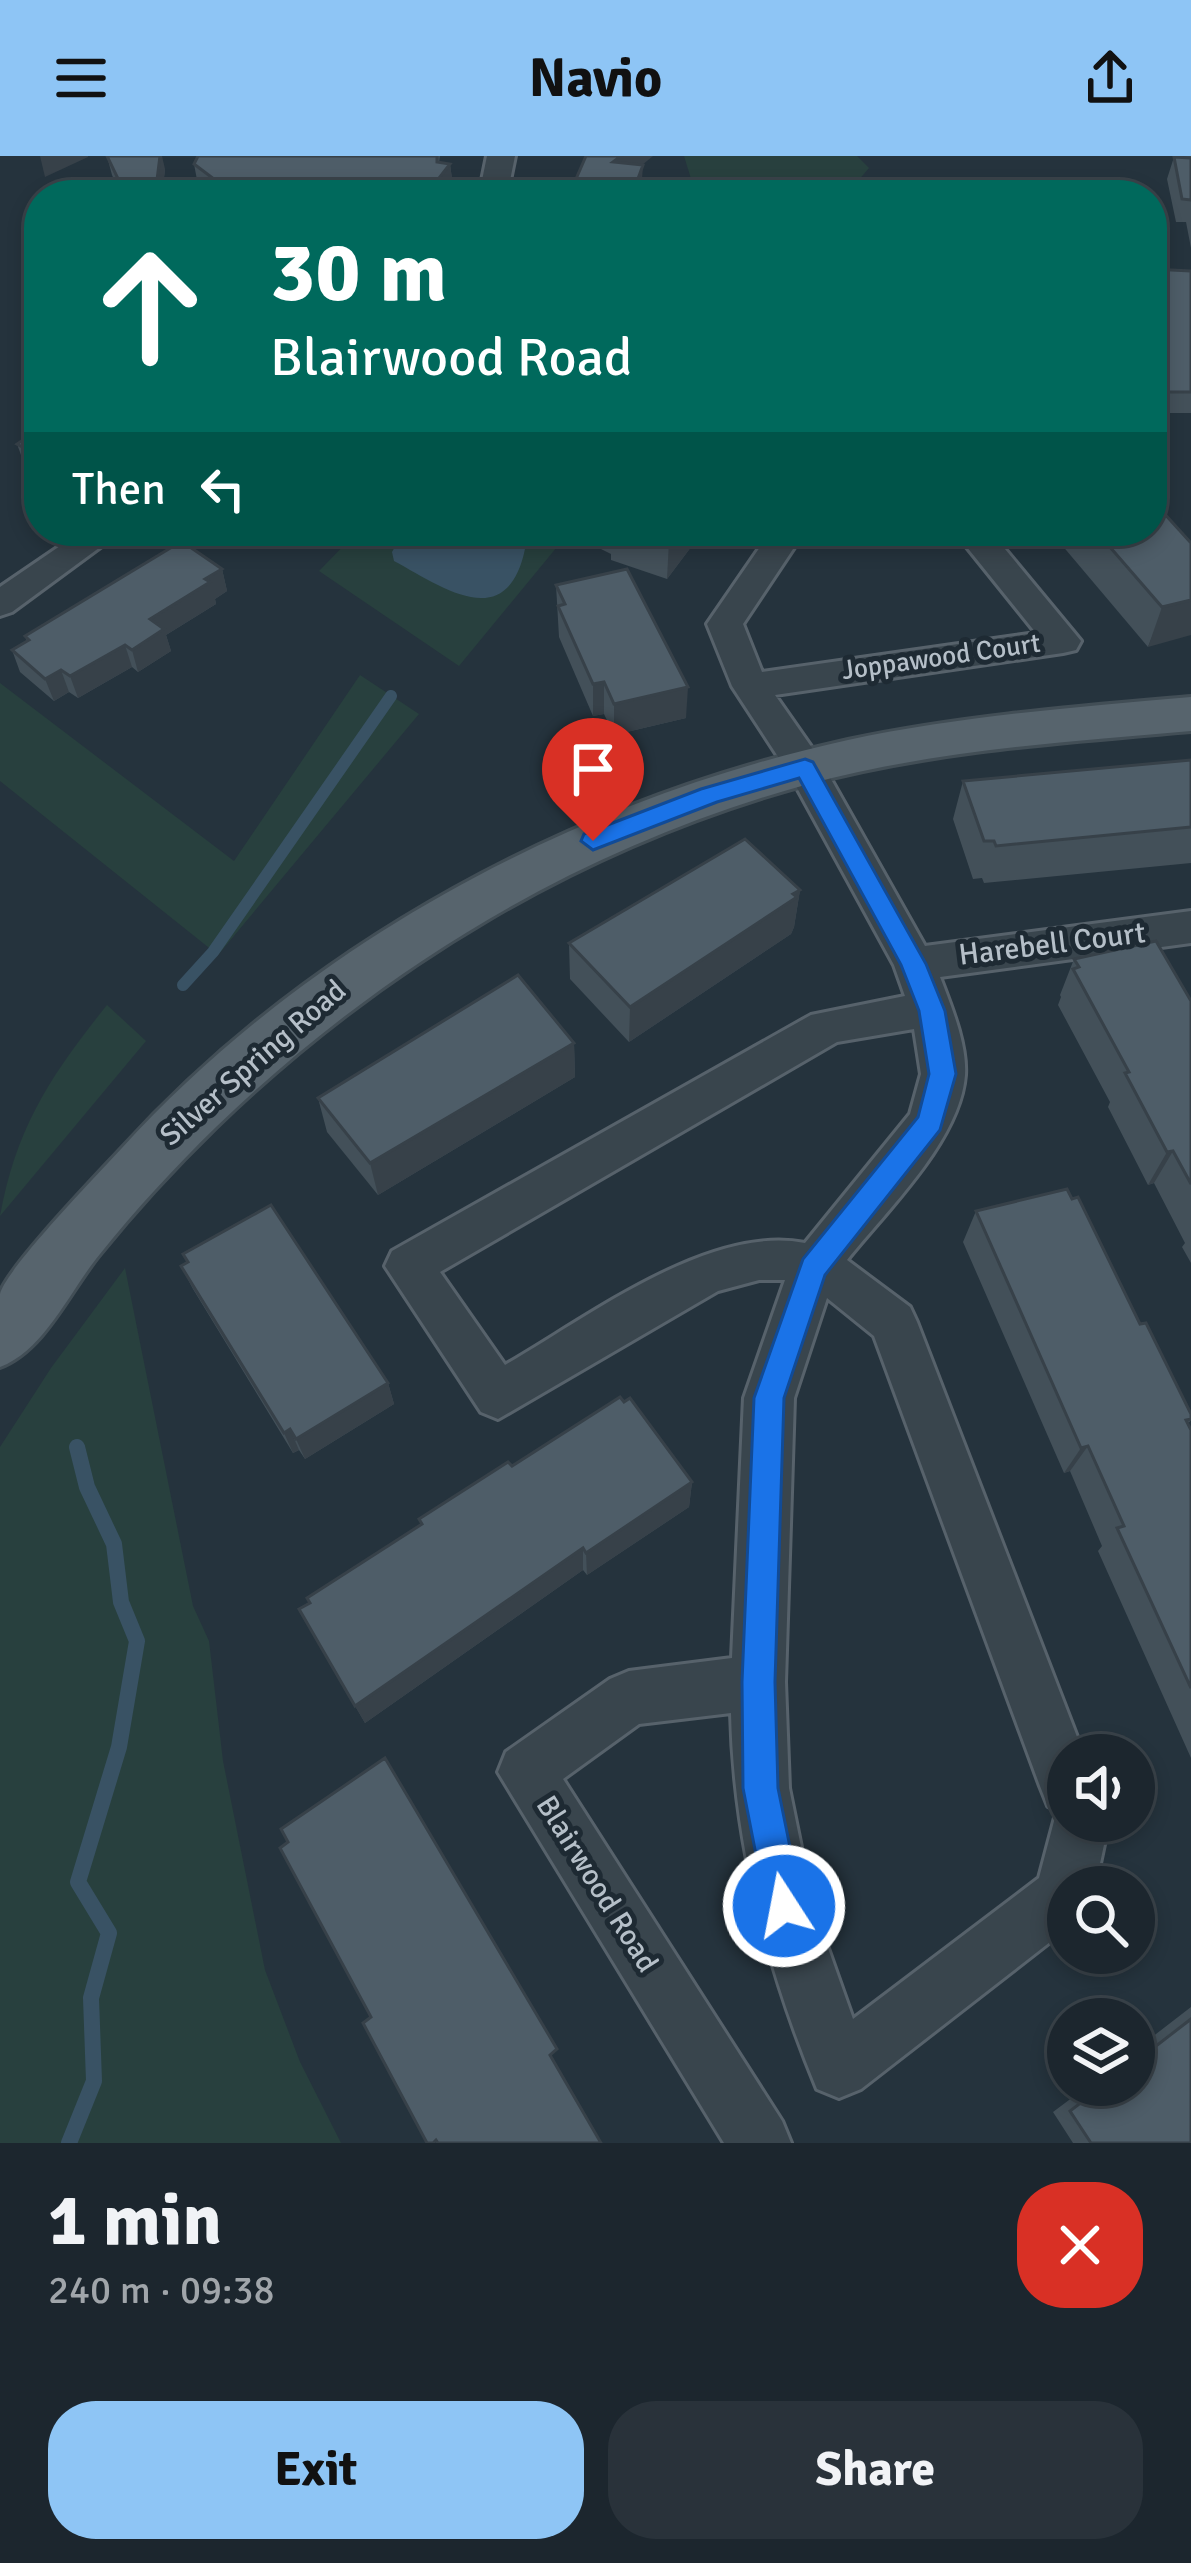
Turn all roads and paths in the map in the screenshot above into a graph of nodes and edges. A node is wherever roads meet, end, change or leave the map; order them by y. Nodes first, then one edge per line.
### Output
1 (83, 546) edge
2 (778, 546) edge
3 (984, 546) edge
4 (0, 604) edge
5 (750, 686) junction
6 (1191, 714) edge
7 (805, 767) junction
8 (1191, 927) edge
9 (923, 987) junction
10 (813, 1268) junction
11 (0, 1339) edge
12 (758, 1682) junction
13 (1048, 1734) edge
14 (1076, 1842) edge
15 (760, 2143) edge

1 - 4 street
2 - 5 street
3 - 5 street, Joppawood Court
5 - 7 street
6 - 7 main road, Silver Spring Road
7 - 9 street
7 - 11 main road, Silver Spring Road
8 - 9 street, Harebell Court
9 - 10 street
9 - 10 street, Harebell Court
10 - 12 street
10 - 13 street
12 - 14 street
12 - 15 street, Blairwood Road

